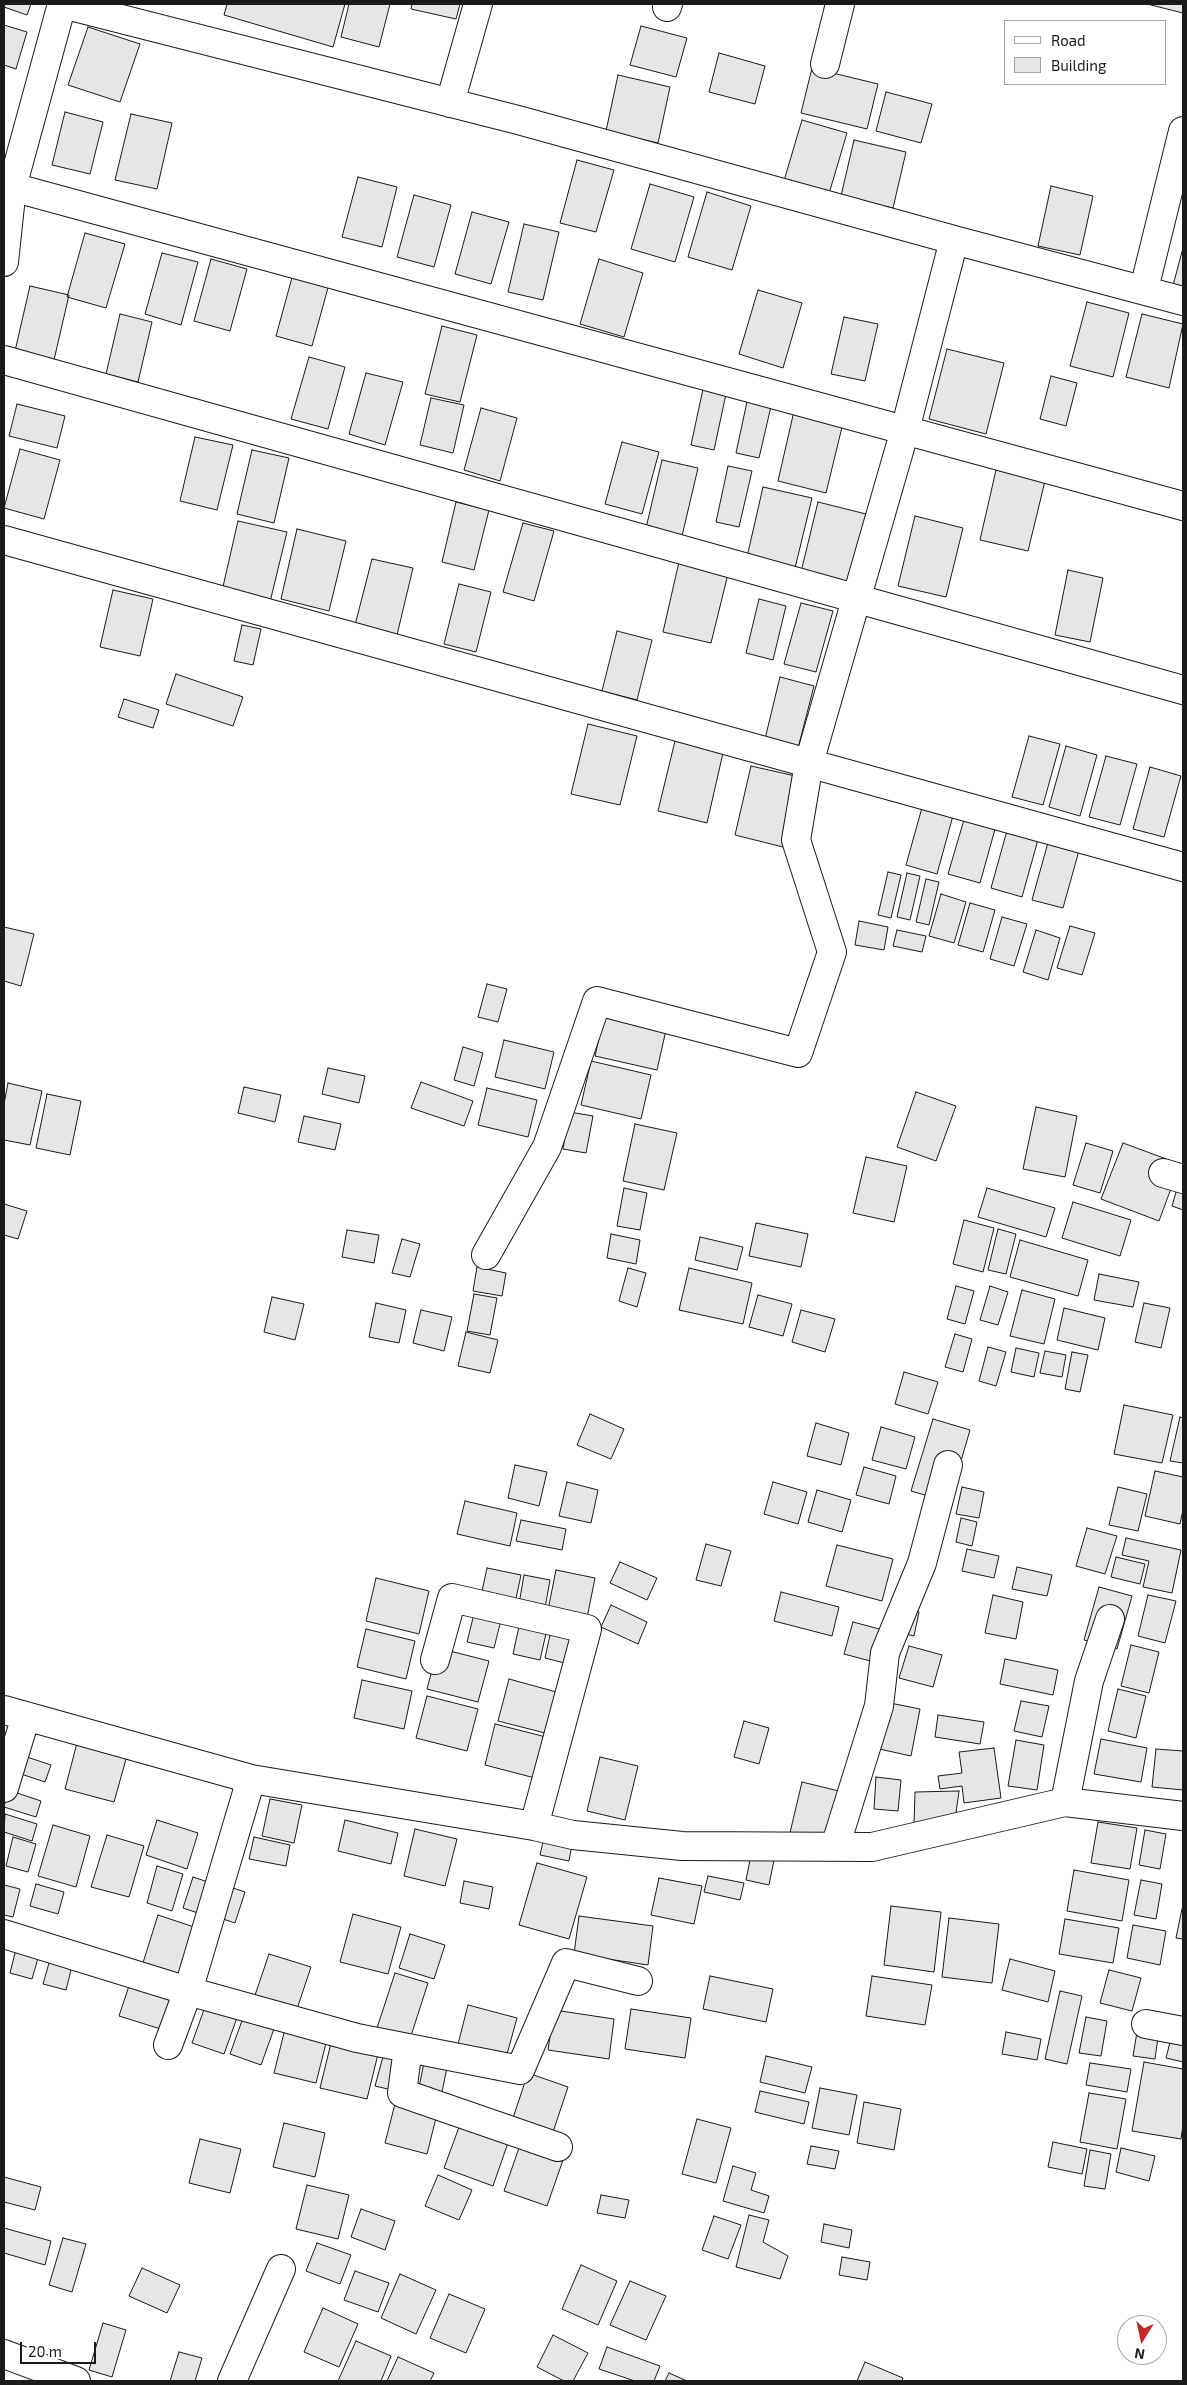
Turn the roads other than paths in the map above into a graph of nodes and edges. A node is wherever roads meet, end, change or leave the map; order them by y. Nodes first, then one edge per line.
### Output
1 (478, 4) edge
2 (840, 4) edge
3 (68, 5) edge
4 (825, 64) dead end
5 (450, 103) junction
6 (1183, 131) edge
7 (12, 187) junction
8 (954, 240) junction
9 (4, 262) edge
10 (1144, 289) junction
11 (1183, 301) edge
12 (4, 360) edge
13 (905, 430) junction
14 (1183, 506) edge
15 (4, 540) edge
16 (857, 599) junction
17 (1183, 690) edge
18 (809, 763) junction
19 (1183, 867) edge
20 (486, 1256) dead end
21 (948, 1465) dead end
22 (1110, 1619) dead end
23 (435, 1660) dead end
24 (15, 1713) edge
25 (251, 1779) junction
26 (4, 1788) edge
27 (1064, 1802) junction
28 (1183, 1816) edge
29 (534, 1826) junction
30 (835, 1847) junction
31 (4, 1934) edge
32 (638, 1981) dead end
33 (188, 1991) junction
34 (1146, 2024) dead end
35 (1183, 2030) edge
36 (168, 2045) dead end
37 (408, 2048) junction
38 (558, 2147) dead end
39 (281, 2270) dead end
40 (4, 2354) edge
41 (76, 2381) edge
42 (232, 2381) edge

1 - 5 street
2 - 4 street
3 - 5 street
3 - 7 street
5 - 8 street
6 - 10 street
7 - 9 street
7 - 13 street
8 - 10 street
8 - 13 street
10 - 11 street
12 - 16 street
13 - 14 street
13 - 16 street
15 - 18 street
16 - 17 street
16 - 18 street
18 - 19 street
18 - 20 street
21 - 30 street
22 - 27 street
23 - 29 street
24 - 25 street
24 - 26 street
25 - 29 street
25 - 33 street
27 - 28 street
27 - 30 street
29 - 30 street
31 - 33 street
32 - 37 street
33 - 36 street
33 - 37 street
34 - 35 street
37 - 38 street
39 - 42 street
40 - 41 street

